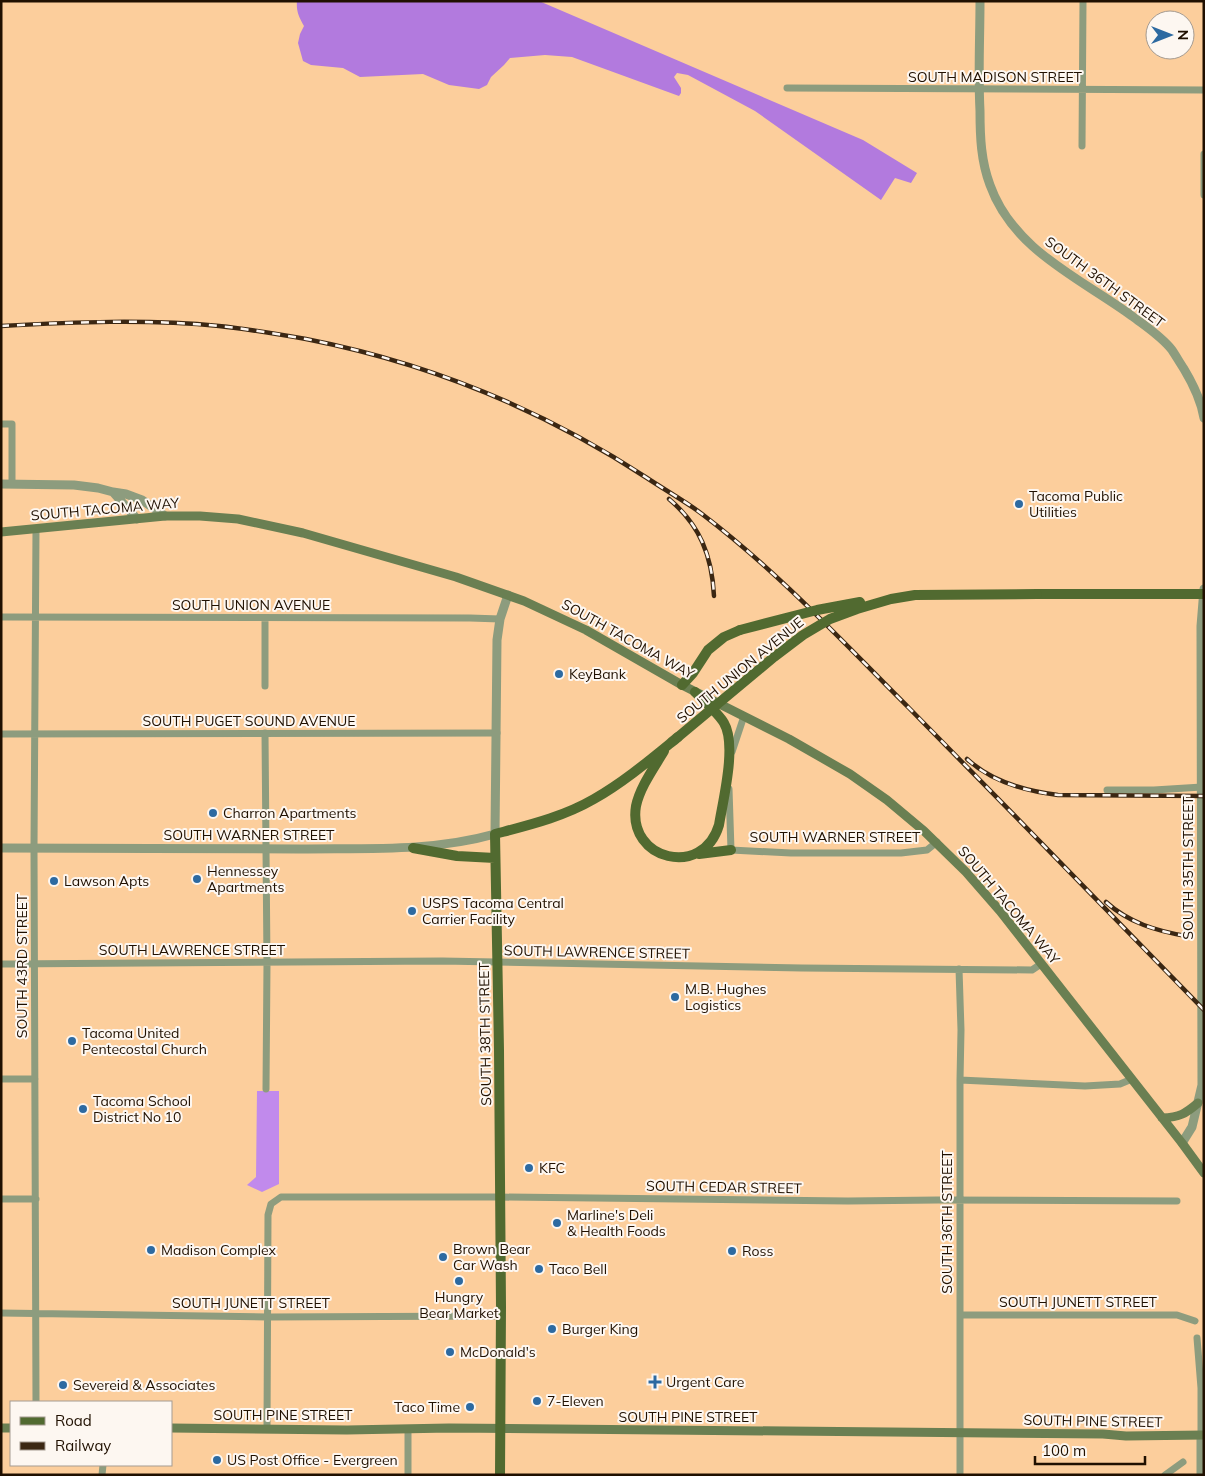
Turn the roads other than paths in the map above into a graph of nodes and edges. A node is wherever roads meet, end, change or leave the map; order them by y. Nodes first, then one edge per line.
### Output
1 (980, 1) edge
2 (1083, 1) edge
3 (787, 88) dead end
4 (979, 90) junction
5 (1083, 90) junction
6 (1204, 90) edge
7 (1082, 146) dead end
8 (1204, 154) edge
9 (1204, 194) edge
10 (1203, 413) edge
11 (1, 424) edge
12 (1, 484) edge
13 (12, 484) junction
14 (113, 492) junction
15 (165, 516) junction
16 (137, 518) junction
17 (36, 529) junction
18 (1, 532) edge
19 (1204, 589) edge
20 (1204, 594) edge
21 (508, 595) junction
22 (891, 599) junction
23 (1, 617) edge
24 (36, 618) junction
25 (266, 618) junction
26 (500, 619) junction
27 (682, 685) junction
28 (265, 686) dead end
29 (695, 692) junction
30 (744, 716) junction
31 (265, 733) junction
32 (497, 733) junction
33 (1, 734) edge
34 (35, 734) junction
35 (667, 746) junction
36 (729, 764) junction
37 (1202, 787) junction
38 (1107, 790) dead end
39 (495, 834) junction
40 (937, 842) junction
41 (1, 848) edge
42 (34, 848) junction
43 (413, 848) junction
44 (265, 849) junction
45 (730, 850) junction
46 (698, 854) junction
47 (495, 858) junction
48 (267, 963) junction
49 (498, 963) junction
50 (1, 964) edge
51 (35, 964) junction
52 (1041, 964) junction
53 (959, 969) junction
54 (1203, 989) edge
55 (1, 1079) edge
56 (35, 1079) junction
57 (1132, 1079) junction
58 (960, 1080) junction
59 (266, 1089) dead end
60 (1198, 1103) junction
61 (1162, 1118) junction
62 (1182, 1143) junction
63 (1204, 1173) edge
64 (499, 1197) junction
65 (1, 1199) edge
66 (36, 1199) junction
67 (960, 1200) junction
68 (1177, 1201) dead end
69 (1, 1313) edge
70 (36, 1313) junction
71 (960, 1315) junction
72 (501, 1316) junction
73 (267, 1317) junction
74 (1195, 1321) dead end
75 (1197, 1338) dead end
76 (36, 1401) edge
77 (172, 1428) edge
78 (267, 1429) junction
79 (408, 1429) junction
80 (499, 1429) junction
81 (960, 1433) junction
82 (1202, 1436) edge
83 (1183, 1462) dead end
84 (408, 1475) edge
85 (500, 1475) edge
86 (960, 1475) edge
87 (1165, 1475) edge
88 (1201, 1475) edge

1 - 4 street, SOUTH 36TH STREET
2 - 5 street
3 - 4 street, SOUTH MADISON STREET
4 - 5 street, SOUTH MADISON STREET
4 - 10 street, SOUTH 36TH STREET
5 - 6 street, SOUTH MADISON STREET
5 - 7 street
8 - 9 street
11 - 13 street
12 - 13 street
13 - 14 street
14 - 15 street
14 - 16 street
15 - 16 main road, SOUTH TACOMA WAY
15 - 21 main road, SOUTH TACOMA WAY
16 - 17 main road, SOUTH TACOMA WAY
17 - 18 main road, SOUTH TACOMA WAY
17 - 24 street, SOUTH 43RD STREET
19 - 20 street, SOUTH 35TH STREET
20 - 22 main road, SOUTH UNION AVENUE, bridge
20 - 37 street, SOUTH 35TH STREET
21 - 26 street, SOUTH 38TH STREET
21 - 27 main road, SOUTH TACOMA WAY
22 - 27 main road, bridge
22 - 35 main road, SOUTH UNION AVENUE, bridge
23 - 24 street, SOUTH UNION AVENUE
24 - 25 street, SOUTH UNION AVENUE
24 - 34 street, SOUTH 43RD STREET
25 - 26 street, SOUTH UNION AVENUE
25 - 28 street
26 - 32 street, SOUTH 38TH STREET
27 - 29 main road, SOUTH TACOMA WAY
29 - 30 main road, SOUTH TACOMA WAY
29 - 36 main road
30 - 36 street
30 - 40 main road, SOUTH TACOMA WAY
31 - 32 street, SOUTH PUGET SOUND AVENUE
31 - 34 street, SOUTH PUGET SOUND AVENUE
31 - 44 street
32 - 39 street, SOUTH 38TH STREET
33 - 34 street, SOUTH PUGET SOUND AVENUE
34 - 42 street, SOUTH 43RD STREET
35 - 39 main road, SOUTH UNION AVENUE
35 - 46 main road
36 - 45 street
36 - 46 main road
37 - 38 street
37 - 54 street, SOUTH 35TH STREET
39 - 43 street, SOUTH WARNER STREET
39 - 47 main road, SOUTH 38TH STREET
40 - 45 street, SOUTH WARNER STREET
40 - 52 main road, SOUTH TACOMA WAY
41 - 42 street, SOUTH WARNER STREET
42 - 44 street, SOUTH WARNER STREET
42 - 51 street, SOUTH 43RD STREET
43 - 44 street, SOUTH WARNER STREET
43 - 47 main road
44 - 48 street
45 - 46 main road
47 - 49 main road, SOUTH 38TH STREET
48 - 49 street, SOUTH LAWRENCE STREET
48 - 51 street, SOUTH LAWRENCE STREET
48 - 59 street
49 - 53 street, SOUTH LAWRENCE STREET
49 - 64 main road, SOUTH 38TH STREET
50 - 51 street, SOUTH LAWRENCE STREET
51 - 56 street, SOUTH 43RD STREET
52 - 53 street, SOUTH LAWRENCE STREET
52 - 57 main road, SOUTH TACOMA WAY
53 - 58 street, SOUTH 36TH STREET
54 - 60 street, SOUTH 35TH STREET
55 - 56 street
56 - 66 street, SOUTH 43RD STREET
57 - 58 street
57 - 61 main road, SOUTH TACOMA WAY
58 - 67 street, SOUTH 36TH STREET
60 - 61 main road
60 - 62 street, SOUTH 35TH STREET
61 - 62 main road, SOUTH TACOMA WAY
62 - 63 main road, SOUTH TACOMA WAY
64 - 67 street, SOUTH CEDAR STREET
64 - 72 main road, SOUTH 38TH STREET
64 - 73 street, SOUTH CEDAR STREET
65 - 66 street
66 - 70 street, SOUTH 43RD STREET
67 - 68 street, SOUTH CEDAR STREET
67 - 71 street, SOUTH 36TH STREET
69 - 70 street, SOUTH JUNETT STREET
70 - 73 street, SOUTH JUNETT STREET
70 - 76 street, SOUTH 43RD STREET
71 - 74 street, SOUTH JUNETT STREET
71 - 81 street, SOUTH 36TH STREET
72 - 73 street, SOUTH JUNETT STREET
72 - 80 main road, SOUTH 38TH STREET
73 - 78 street
75 - 82 street
77 - 78 main road, SOUTH PINE STREET
78 - 79 main road, SOUTH PINE STREET
79 - 80 main road, SOUTH PINE STREET
79 - 84 street
80 - 81 main road, SOUTH PINE STREET
80 - 85 main road, SOUTH 38TH STREET
81 - 82 main road, SOUTH PINE STREET
81 - 86 street, SOUTH 36TH STREET
82 - 88 street
83 - 87 street

